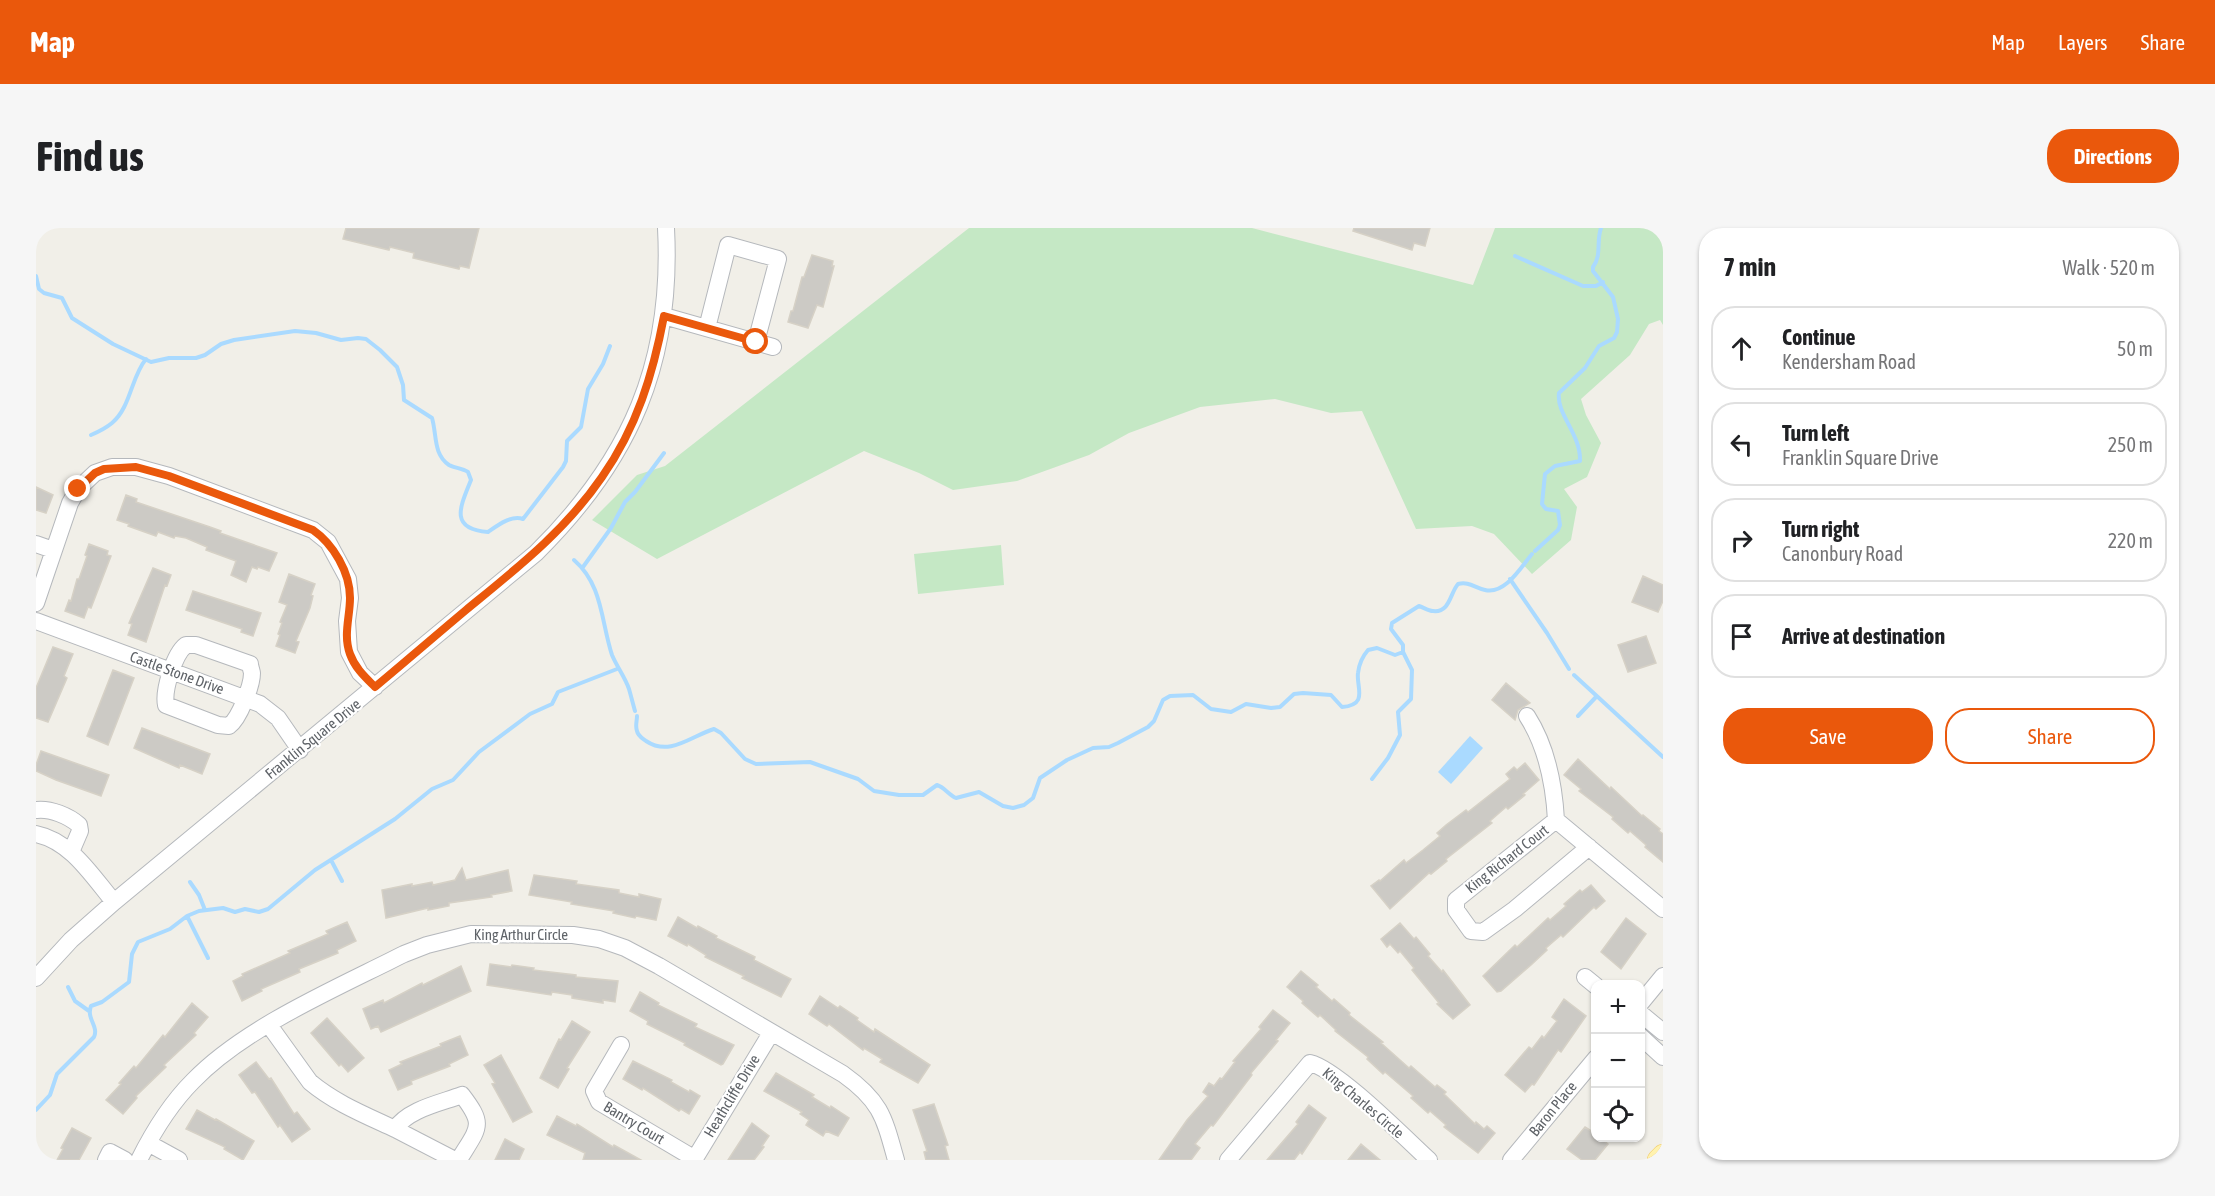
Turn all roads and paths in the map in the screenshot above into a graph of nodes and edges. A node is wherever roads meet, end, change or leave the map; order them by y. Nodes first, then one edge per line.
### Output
1 (666, 228) edge
2 (664, 316) junction
3 (707, 328) junction
4 (756, 342) junction
5 (773, 347) dead end
6 (36, 544) edge
7 (53, 550) junction
8 (36, 603) edge
9 (36, 621) edge
10 (172, 672) junction
11 (375, 687) junction
12 (245, 698) junction
13 (1527, 716) dead end
14 (300, 750) junction
15 (36, 810) edge
16 (1556, 820) junction
17 (36, 834) edge
18 (1588, 847) junction
19 (71, 852) junction
20 (114, 902) junction
21 (1663, 909) edge
22 (1663, 976) edge
23 (36, 978) edge
24 (1645, 999) edge
25 (1645, 1016) edge
26 (269, 1024) junction
27 (1663, 1032) edge
28 (771, 1033) junction
29 (1645, 1040) edge
30 (621, 1045) dead end
31 (1663, 1057) edge
32 (1591, 1064) edge
33 (395, 1129) junction
34 (148, 1143) junction
35 (1663, 1155) edge
36 (694, 1159) edge
37 (106, 1160) edge
38 (125, 1160) edge
39 (139, 1160) edge
40 (180, 1160) edge
41 (896, 1160) edge
42 (1228, 1160) edge
43 (1429, 1160) edge
44 (1511, 1160) edge
45 (1658, 1160) edge

1 - 2 street, Franklin Square Drive
2 - 3 street
2 - 11 street, Franklin Square Drive
3 - 4 street
3 - 4 street
4 - 5 street
6 - 7 street
7 - 8 street
7 - 11 street
9 - 10 street, Castle Stone Drive
10 - 12 street, Castle Stone Drive
10 - 12 street
10 - 12 street
11 - 14 street, Franklin Square Drive
12 - 14 street, Castle Stone Drive
13 - 16 street
14 - 20 street, Franklin Square Drive
15 - 19 street
16 - 18 street, King Richard Court
16 - 18 street, King Richard Court
17 - 19 street
18 - 21 street, King Richard Court
19 - 20 street
20 - 23 street, Franklin Square Drive
22 - 24 street
25 - 27 street
26 - 28 street, King Arthur Circle
26 - 33 street
26 - 34 street, King Arthur Circle
28 - 36 street, Heathcliffe Drive
28 - 41 street, King Arthur Circle
29 - 31 street
30 - 36 street, Bantry Court
32 - 44 street, Baron Place
33 - 33 street
34 - 39 street, King Arthur Circle
34 - 40 street
35 - 45 main road
37 - 38 street
42 - 43 street, King Charles Circle

